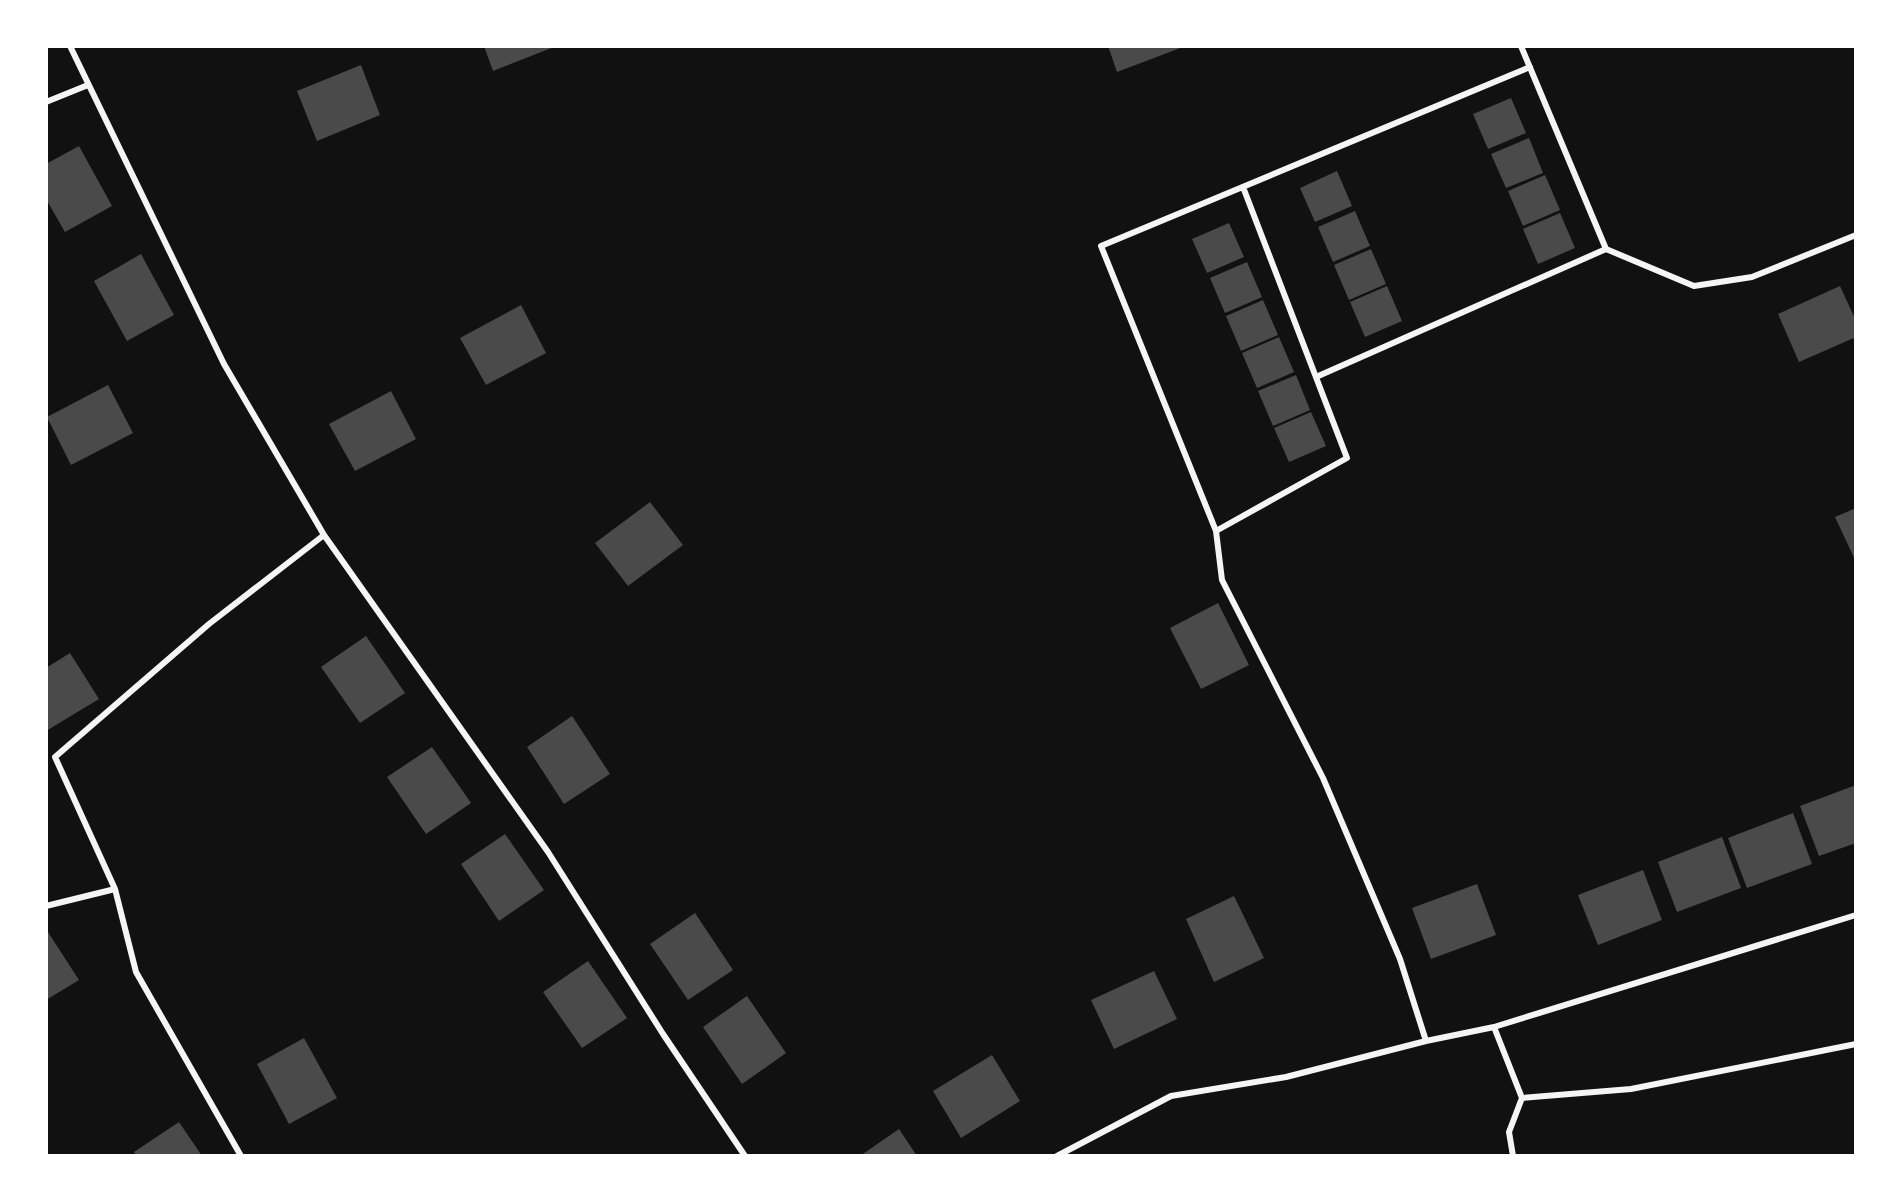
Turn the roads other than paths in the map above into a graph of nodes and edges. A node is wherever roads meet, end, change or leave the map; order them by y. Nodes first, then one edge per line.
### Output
1 (70, 46) edge
2 (1521, 46) edge
3 (1530, 67) junction
4 (88, 85) junction
5 (46, 102) edge
6 (1243, 187) junction
7 (1856, 235) edge
8 (1606, 249) junction
9 (1316, 377) junction
10 (1216, 531) junction
11 (324, 535) junction
12 (115, 889) junction
13 (46, 906) edge
14 (1856, 915) edge
15 (1494, 1027) junction
16 (1426, 1041) junction
17 (1856, 1044) edge
18 (1522, 1098) junction
19 (241, 1155) edge
20 (745, 1155) edge
21 (1057, 1155) edge
22 (1513, 1155) edge

1 - 4 street
2 - 3 street
3 - 6 street
3 - 8 street
4 - 5 street
4 - 11 street
6 - 9 street
6 - 10 street
7 - 8 street
8 - 9 street
9 - 10 street
10 - 16 street
11 - 12 street
11 - 20 street
12 - 13 street
12 - 19 street
14 - 15 street
15 - 16 street
15 - 18 street
16 - 21 street
17 - 18 street
18 - 22 street

